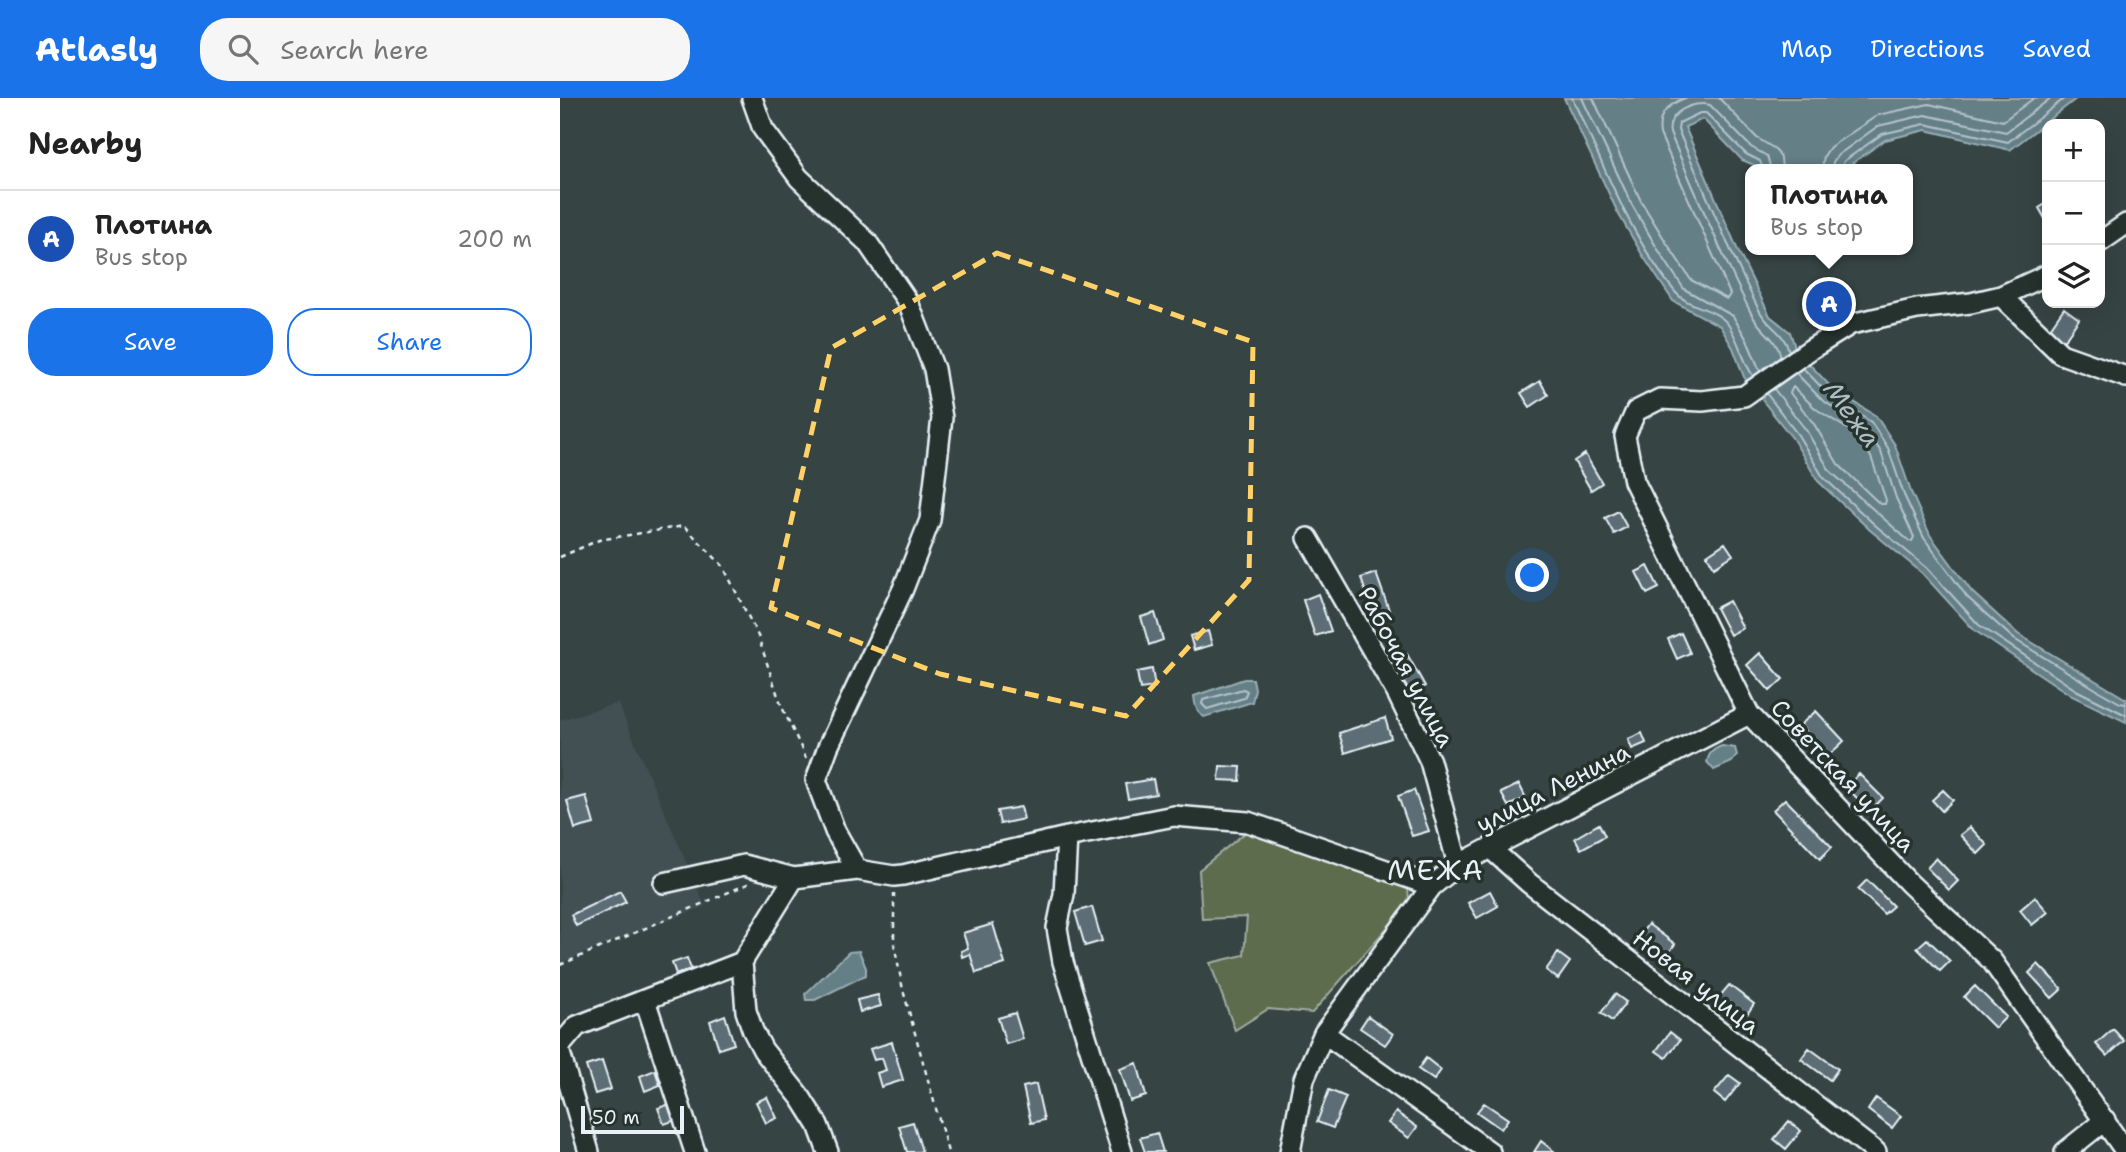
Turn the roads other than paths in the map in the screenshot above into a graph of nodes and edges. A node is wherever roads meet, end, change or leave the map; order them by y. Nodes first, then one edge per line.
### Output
1 (752, 98) edge
2 (2126, 224) edge
3 (2105, 239) edge
4 (2042, 277) edge
5 (2001, 296) junction
6 (2126, 377) edge
7 (1308, 538) dead end
8 (1749, 714) junction
9 (1067, 837) junction
10 (1490, 848) junction
11 (1458, 866) junction
12 (857, 870) junction
13 (794, 877) junction
14 (664, 883) dead end
15 (1432, 886) junction
16 (742, 962) junction
17 (645, 1000) junction
18 (1324, 1033) junction
19 (560, 1046) edge
20 (560, 1053) edge
21 (2105, 1120) junction
22 (589, 1152) edge
23 (695, 1152) edge
24 (828, 1152) edge
25 (1122, 1152) edge
26 (1290, 1152) edge
27 (1490, 1152) edge
28 (1876, 1152) edge
29 (2065, 1152) edge
30 (2126, 1152) edge

1 - 12 street
2 - 3 street
4 - 5 street
5 - 6 street
5 - 8 street, Советская улица
7 - 11 street, Рабочая улица
8 - 10 street, улица Ленина
8 - 21 street, Советская улица
9 - 12 street
9 - 15 street
9 - 25 street
10 - 11 street, улица Ленина
10 - 28 street, Новая улица
11 - 15 street, улица Ленина
12 - 13 street
13 - 14 street
13 - 16 street
15 - 18 street, улица Ленина
16 - 17 street
16 - 24 street
17 - 19 street
17 - 23 street
18 - 26 street, улица Ленина
18 - 27 street
20 - 22 street
21 - 29 street
21 - 30 street, Советская улица

